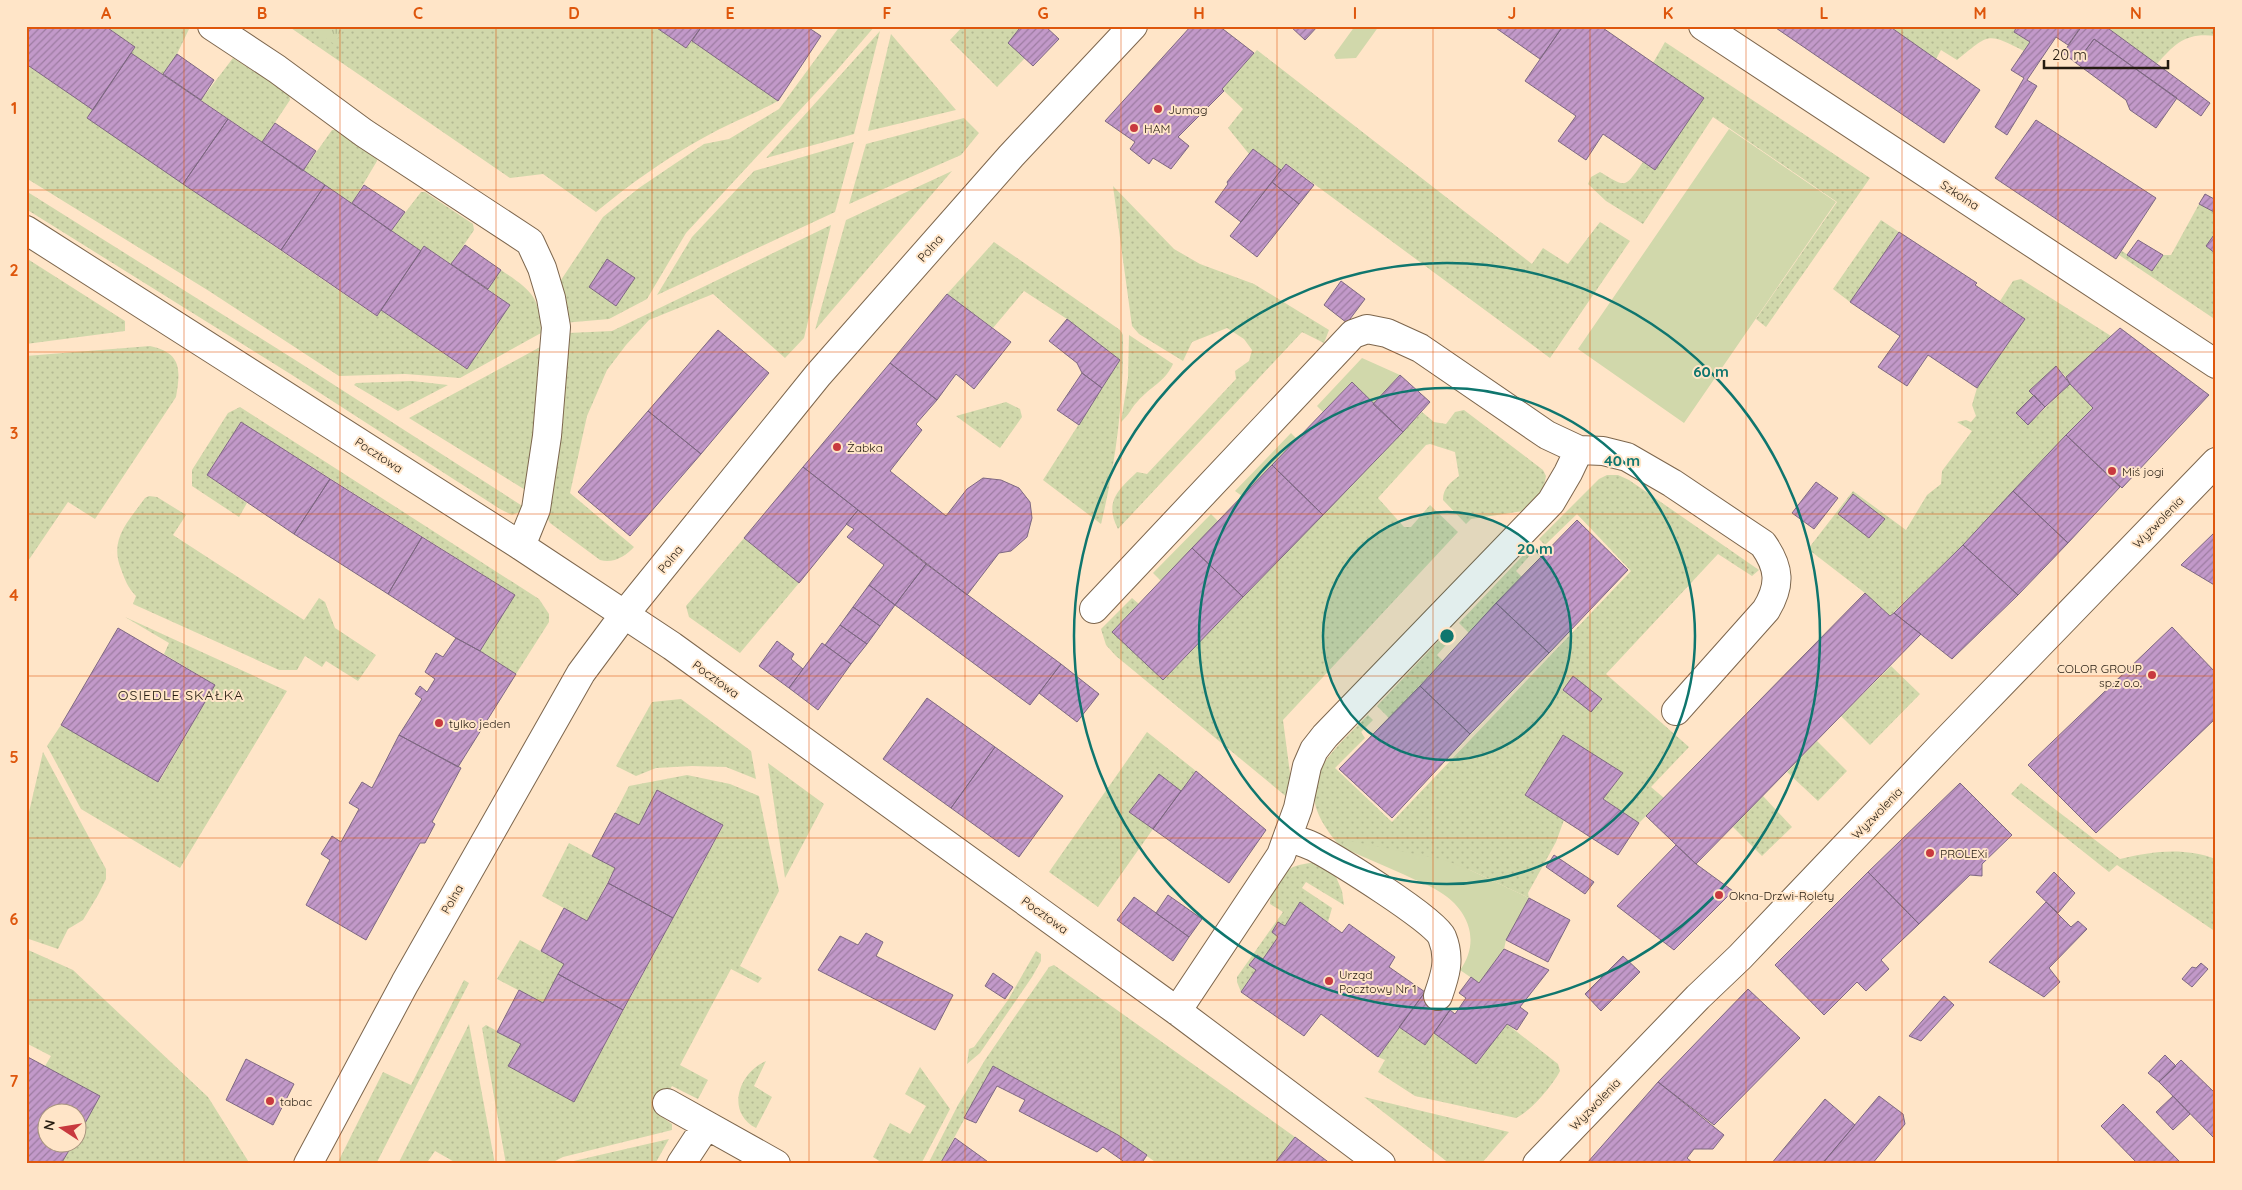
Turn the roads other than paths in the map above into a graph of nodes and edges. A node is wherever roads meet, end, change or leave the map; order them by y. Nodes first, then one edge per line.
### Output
1 (212, 26) edge
2 (1133, 26) edge
3 (1703, 26) edge
4 (26, 230) edge
5 (2216, 364) edge
6 (1579, 450) junction
7 (2216, 462) edge
8 (521, 546) junction
9 (1094, 609) dead end
10 (624, 615) junction
11 (1676, 711) dead end
12 (1289, 837) junction
13 (1438, 996) dead end
14 (1177, 1011) junction
15 (667, 1103) dead end
16 (706, 1126) junction
17 (308, 1164) edge
18 (681, 1164) edge
19 (776, 1164) edge
20 (1381, 1164) edge
21 (1538, 1164) edge

1 - 8 street
2 - 10 street, Polna
3 - 5 street, Szkolna
4 - 8 street, Pocztowa
6 - 9 street
6 - 11 street
6 - 12 street
7 - 21 street, Wyzwolenia
8 - 10 street, Pocztowa
10 - 14 street, Pocztowa
10 - 17 street, Polna
12 - 13 street
12 - 14 street
14 - 20 street, Pocztowa
15 - 16 street
16 - 18 street
16 - 19 street

